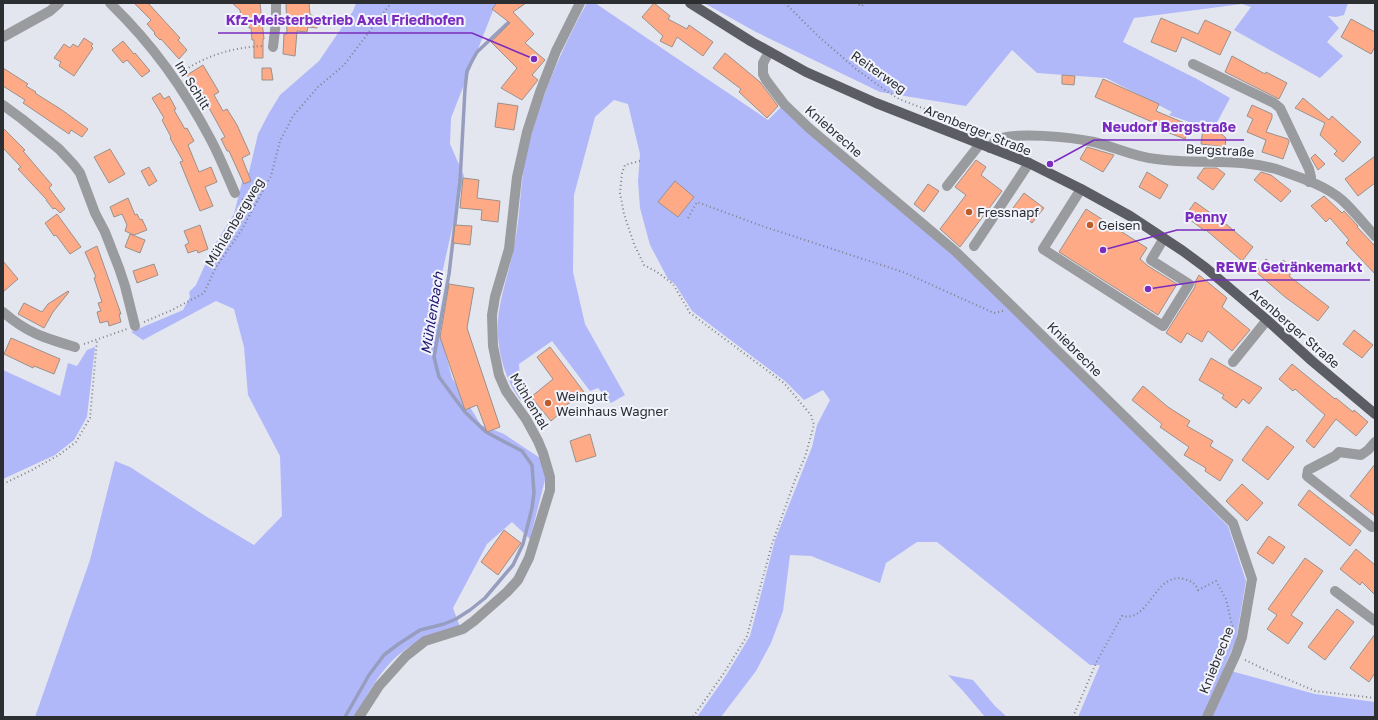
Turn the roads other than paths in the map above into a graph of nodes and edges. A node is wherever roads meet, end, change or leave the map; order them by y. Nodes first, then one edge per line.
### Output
1 (59, 3) edge
2 (110, 3) edge
3 (276, 3) edge
4 (580, 3) edge
5 (690, 3) edge
6 (3, 37) edge
7 (273, 47) road end
8 (770, 52) junction
9 (1193, 64) dead end
10 (3, 105) edge
11 (980, 144) junction
12 (990, 148) junction
13 (1029, 163) junction
14 (1309, 182) junction
15 (947, 186) dead end
16 (1081, 189) junction
17 (235, 193) road end
18 (1375, 236) edge
19 (1164, 238) junction
20 (974, 246) dead end
21 (3, 312) edge
22 (1267, 320) junction
23 (135, 326) road end
24 (75, 347) road end
25 (1233, 362) dead end
26 (1375, 414) edge
27 (1375, 442) edge
28 (1372, 527) dead end
29 (1335, 592) dead end
30 (1375, 621) edge
31 (360, 717) edge
32 (1207, 717) edge

1 - 6 street
2 - 17 street, Im Schilt
3 - 7 street
4 - 31 street, Mühlental
5 - 8 main road, Arenberger Straße
8 - 11 main road, Arenberger Straße
8 - 32 street, Kniebreche
9 - 14 street
10 - 23 street
11 - 12 main road, Arenberger Straße
11 - 15 street
12 - 13 main road, Arenberger Straße
12 - 14 street, Bergstraße
13 - 16 main road, Arenberger Straße
13 - 20 street
14 - 18 street, Bergstraße
16 - 19 main road, Arenberger Straße
16 - 19 street
19 - 22 main road, Arenberger Straße
21 - 24 street
22 - 25 street
22 - 26 main road, Arenberger Straße
27 - 28 street
29 - 30 street

